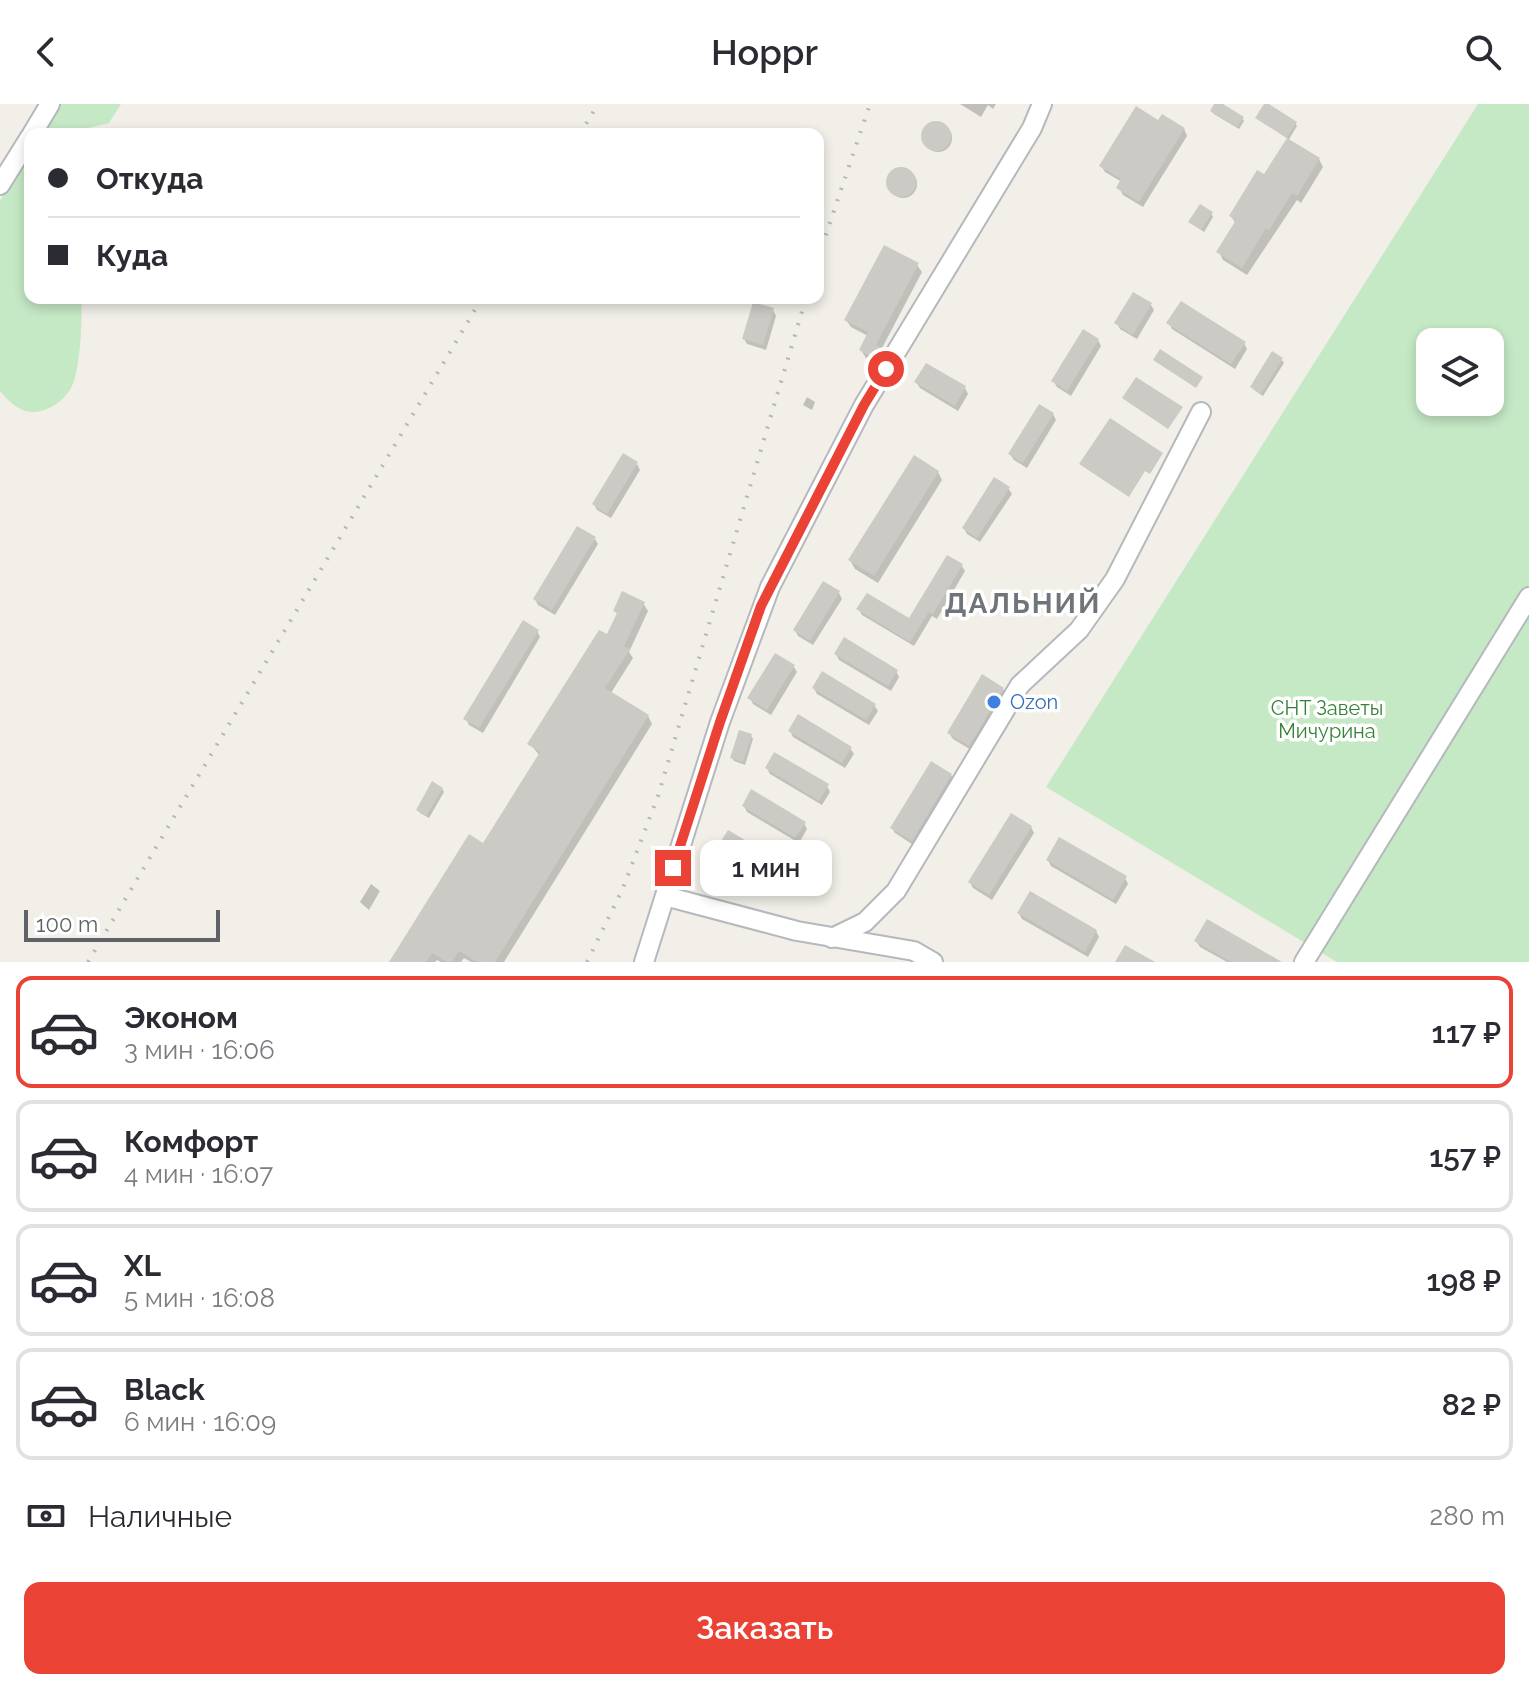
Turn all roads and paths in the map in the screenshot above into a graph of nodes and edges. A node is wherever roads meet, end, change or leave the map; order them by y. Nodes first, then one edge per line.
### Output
1 (50, 104) edge
2 (1042, 104) edge
3 (35, 128) edge
4 (24, 146) edge
5 (0, 185) edge
6 (1201, 412) dead end
7 (1529, 597) edge
8 (665, 896) junction
9 (832, 938) junction
10 (644, 962) edge
11 (933, 962) edge
12 (1304, 962) edge

1 - 3 street
2 - 8 street
4 - 5 street
6 - 9 street
7 - 12 street
8 - 9 street
8 - 10 street
9 - 11 street

